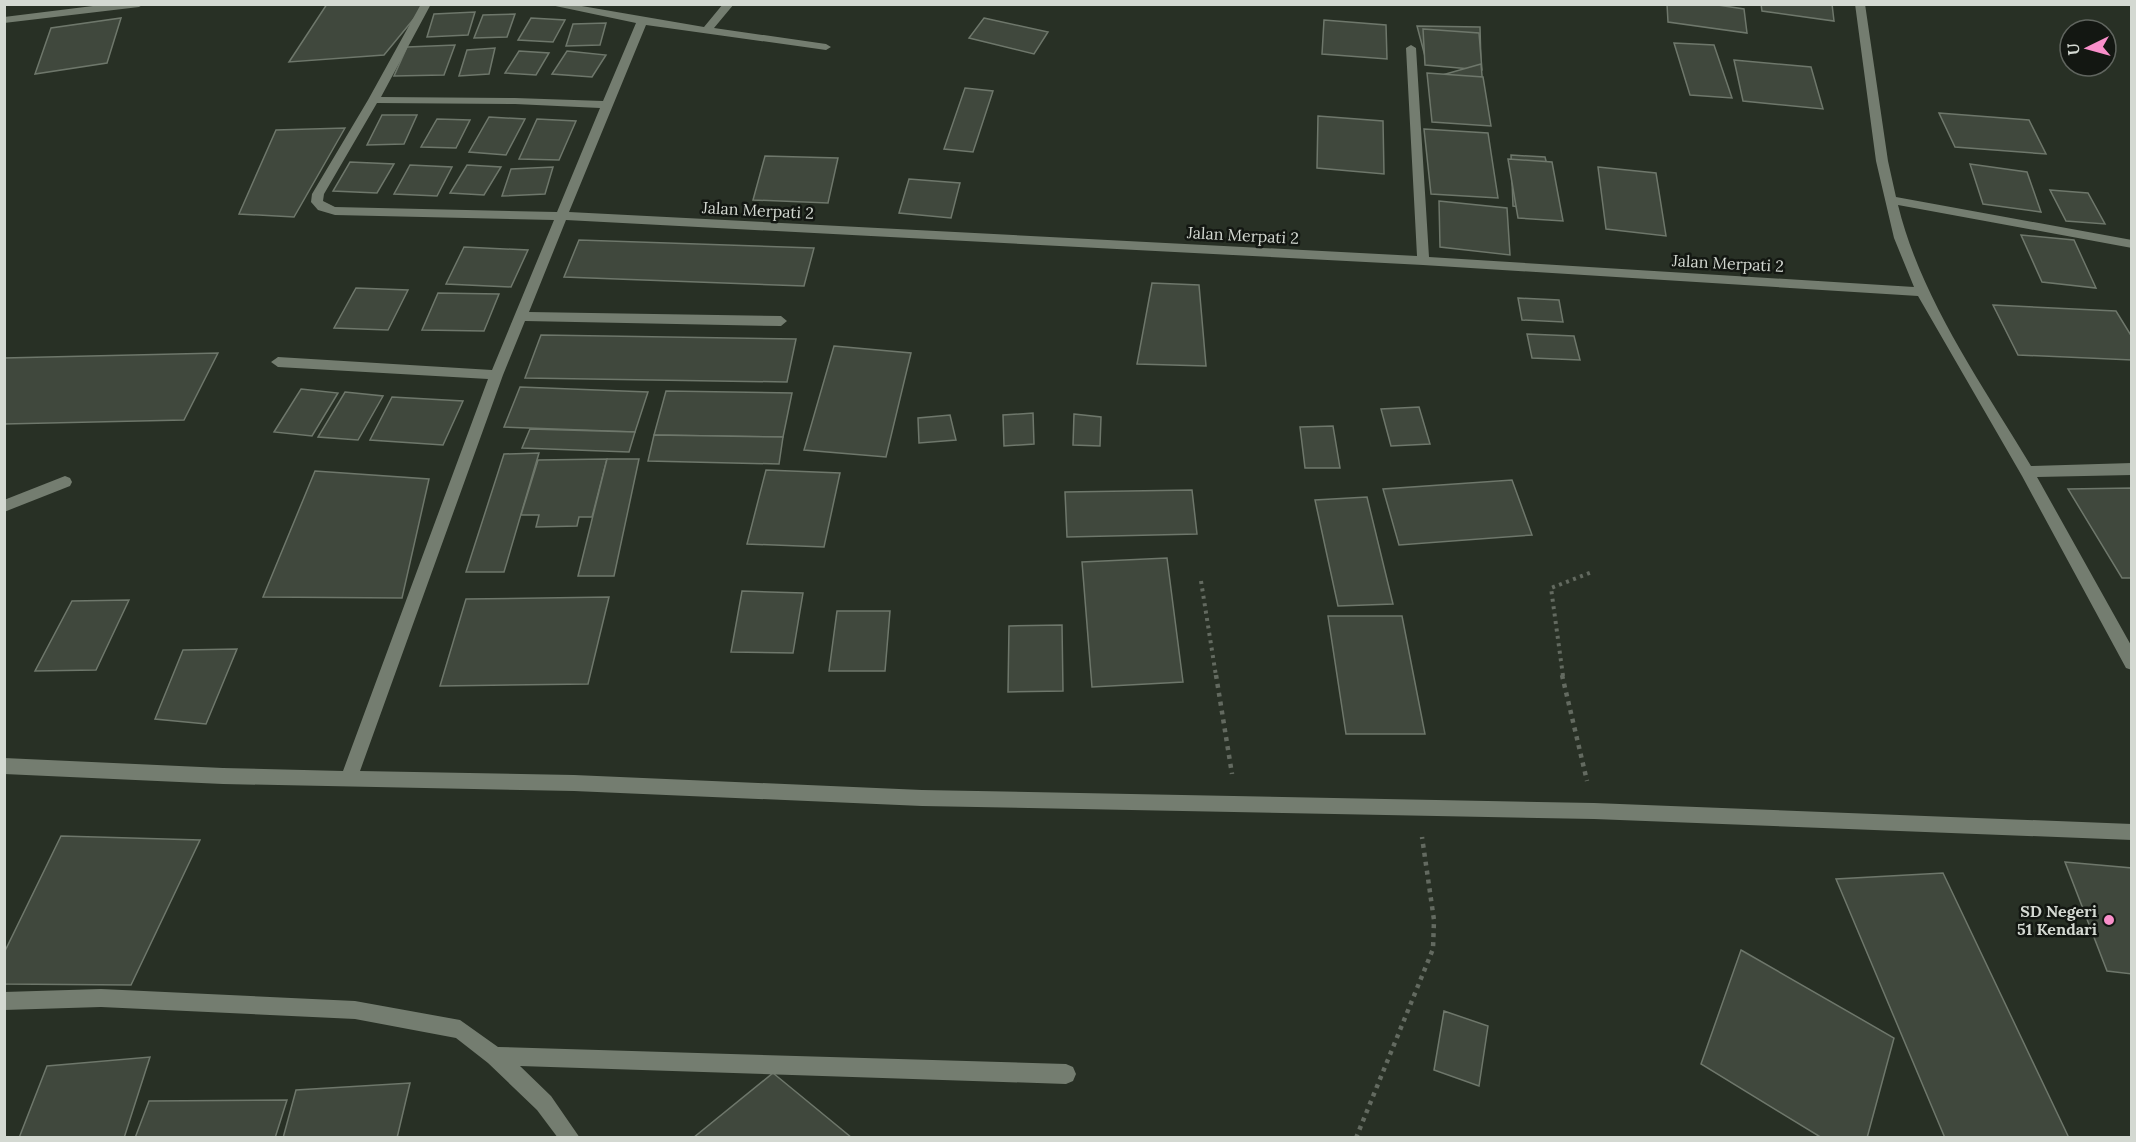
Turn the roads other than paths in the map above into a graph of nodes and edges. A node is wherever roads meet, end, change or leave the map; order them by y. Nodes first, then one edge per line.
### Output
1 (139, 4) edge
2 (426, 4) edge
3 (551, 4) edge
4 (729, 4) edge
5 (1860, 4) edge
6 (4, 20) edge
7 (642, 21) junction
8 (706, 30) junction
9 (826, 47) dead end
10 (1411, 48) dead end
11 (374, 100) junction
12 (608, 105) junction
13 (1892, 200) junction
14 (562, 216) junction
15 (2132, 244) edge
16 (1424, 261) junction
17 (1922, 292) junction
18 (521, 316) junction
19 (781, 321) dead end
20 (278, 362) dead end
21 (496, 375) junction
22 (2132, 469) edge
23 (2027, 472) junction
24 (65, 482) dead end
25 (4, 506) edge
26 (2132, 663) edge
27 (4, 766) edge
28 (349, 778) junction
29 (2132, 832) edge
30 (4, 1001) edge
31 (495, 1056) junction
32 (1066, 1074) dead end
33 (570, 1137) edge

1 - 6 street
2 - 11 street
3 - 7 street
4 - 8 street
5 - 13 street
7 - 8 street
7 - 12 street
8 - 9 street
10 - 16 street
11 - 12 street
11 - 14 street, Jalan Merpati 2
12 - 14 street
13 - 15 street
13 - 17 street
14 - 16 street, Jalan Merpati 2
14 - 18 street
16 - 17 street, Jalan Merpati 2
17 - 23 street
18 - 19 street
18 - 21 street
20 - 21 street
21 - 28 street
22 - 23 street
23 - 26 street
24 - 25 street
27 - 28 street
28 - 29 street
30 - 31 street
31 - 32 street
31 - 33 street

